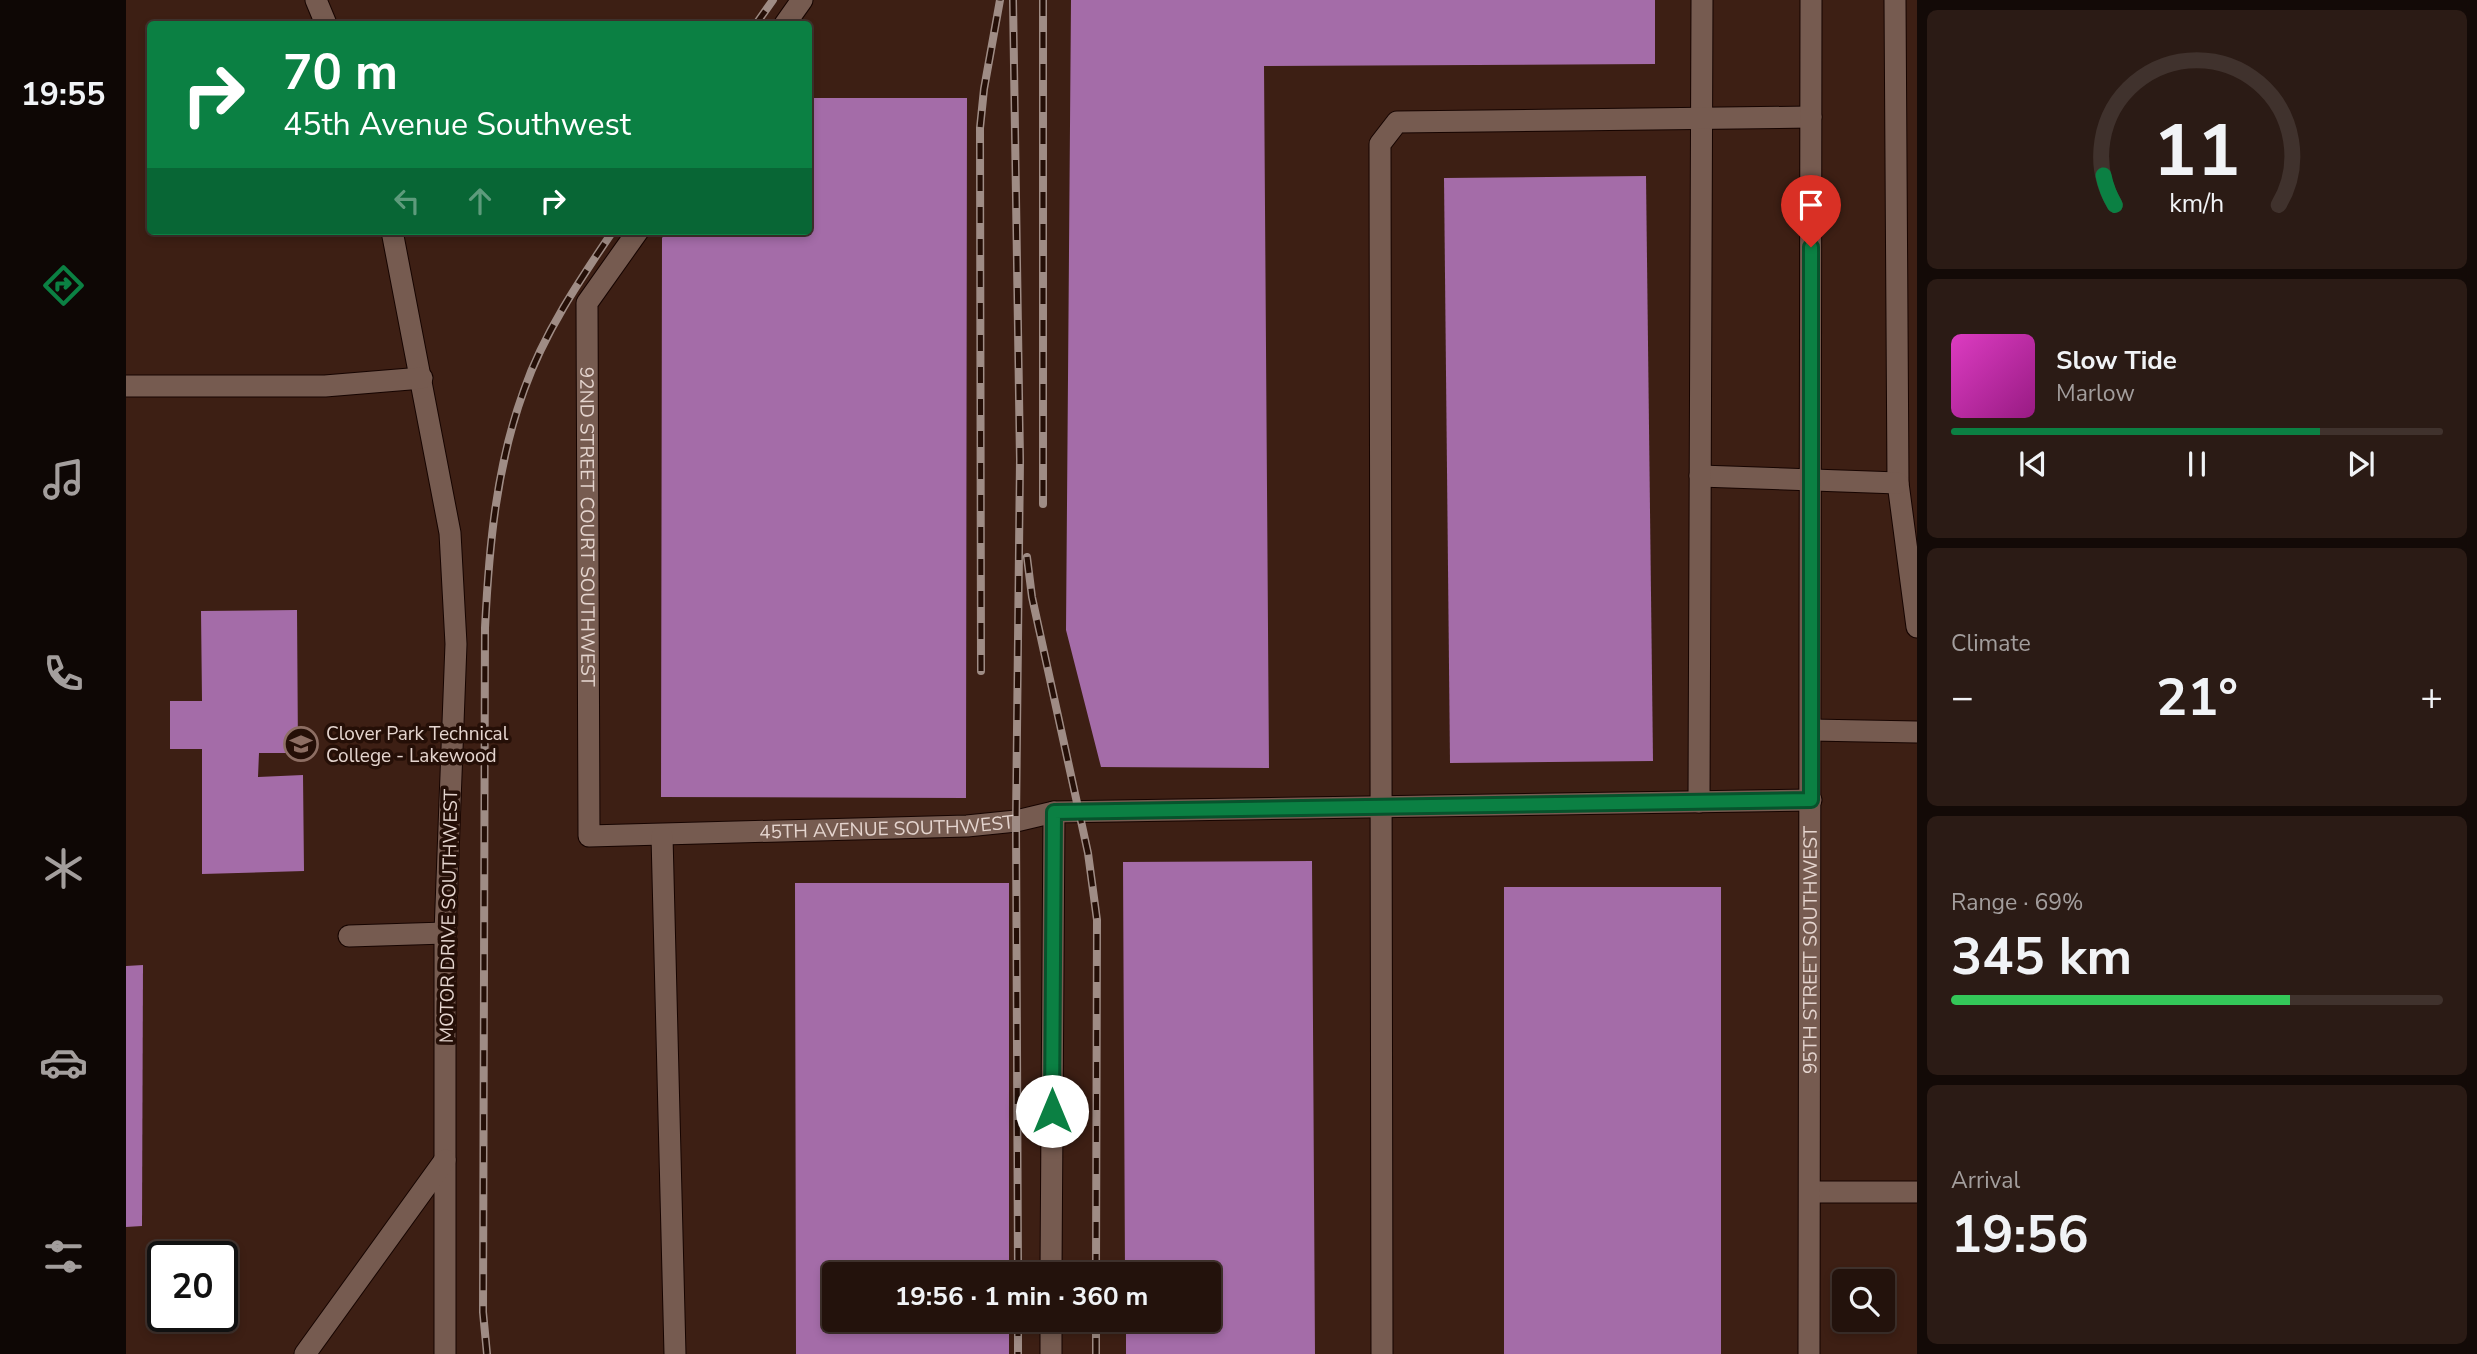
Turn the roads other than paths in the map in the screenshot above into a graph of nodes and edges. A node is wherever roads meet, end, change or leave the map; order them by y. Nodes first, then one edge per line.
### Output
1 (316, 0) edge
2 (802, 0) edge
3 (1702, 0) edge
4 (1811, 0) edge
5 (1895, 0) edge
6 (325, 21) edge
7 (787, 21) edge
8 (1811, 117) junction
9 (1702, 118) junction
10 (393, 235) edge
11 (635, 235) edge
12 (422, 378) junction
13 (126, 386) edge
14 (1700, 476) junction
15 (1811, 482) junction
16 (1898, 483) junction
17 (1917, 627) edge
18 (1811, 730) junction
19 (1917, 732) edge
20 (1811, 800) junction
21 (1699, 802) junction
22 (1381, 807) junction
23 (1054, 812) junction
24 (662, 835) junction
25 (589, 836) joint
26 (445, 933) junction
27 (349, 936) dead end
28 (445, 1160) junction
29 (1810, 1192) junction
30 (1917, 1192) edge
31 (1051, 1262) edge
32 (1051, 1332) edge
33 (305, 1354) edge
34 (445, 1354) edge
35 (675, 1354) edge
36 (1051, 1354) edge
37 (1382, 1354) edge
38 (1810, 1354) edge

1 - 6 street
2 - 7 street
3 - 9 street
4 - 8 street, 95TH STREET SOUTHWEST
5 - 16 street
8 - 9 street
8 - 15 street, 95TH STREET SOUTHWEST
9 - 14 street
9 - 22 street
10 - 12 street, MOTOR DRIVE SOUTHWEST
11 - 25 street, 92ND STREET COURT SOUTHWEST
12 - 13 street
12 - 26 street, MOTOR DRIVE SOUTHWEST
14 - 15 street
14 - 21 street
15 - 16 street
15 - 18 street, 95TH STREET SOUTHWEST
16 - 17 street
18 - 19 street
18 - 20 street, 95TH STREET SOUTHWEST
20 - 21 street, 45TH AVENUE SOUTHWEST
20 - 29 street, 95TH STREET SOUTHWEST
21 - 22 street, 45TH AVENUE SOUTHWEST
22 - 23 street, 45TH AVENUE SOUTHWEST
22 - 37 street
23 - 24 street, 45TH AVENUE SOUTHWEST
23 - 31 street
24 - 25 street, 45TH AVENUE SOUTHWEST
24 - 35 street
26 - 27 street
26 - 28 street, MOTOR DRIVE SOUTHWEST
28 - 33 street
28 - 34 street, MOTOR DRIVE SOUTHWEST
29 - 30 street
29 - 38 street, 95TH STREET SOUTHWEST
32 - 36 street

